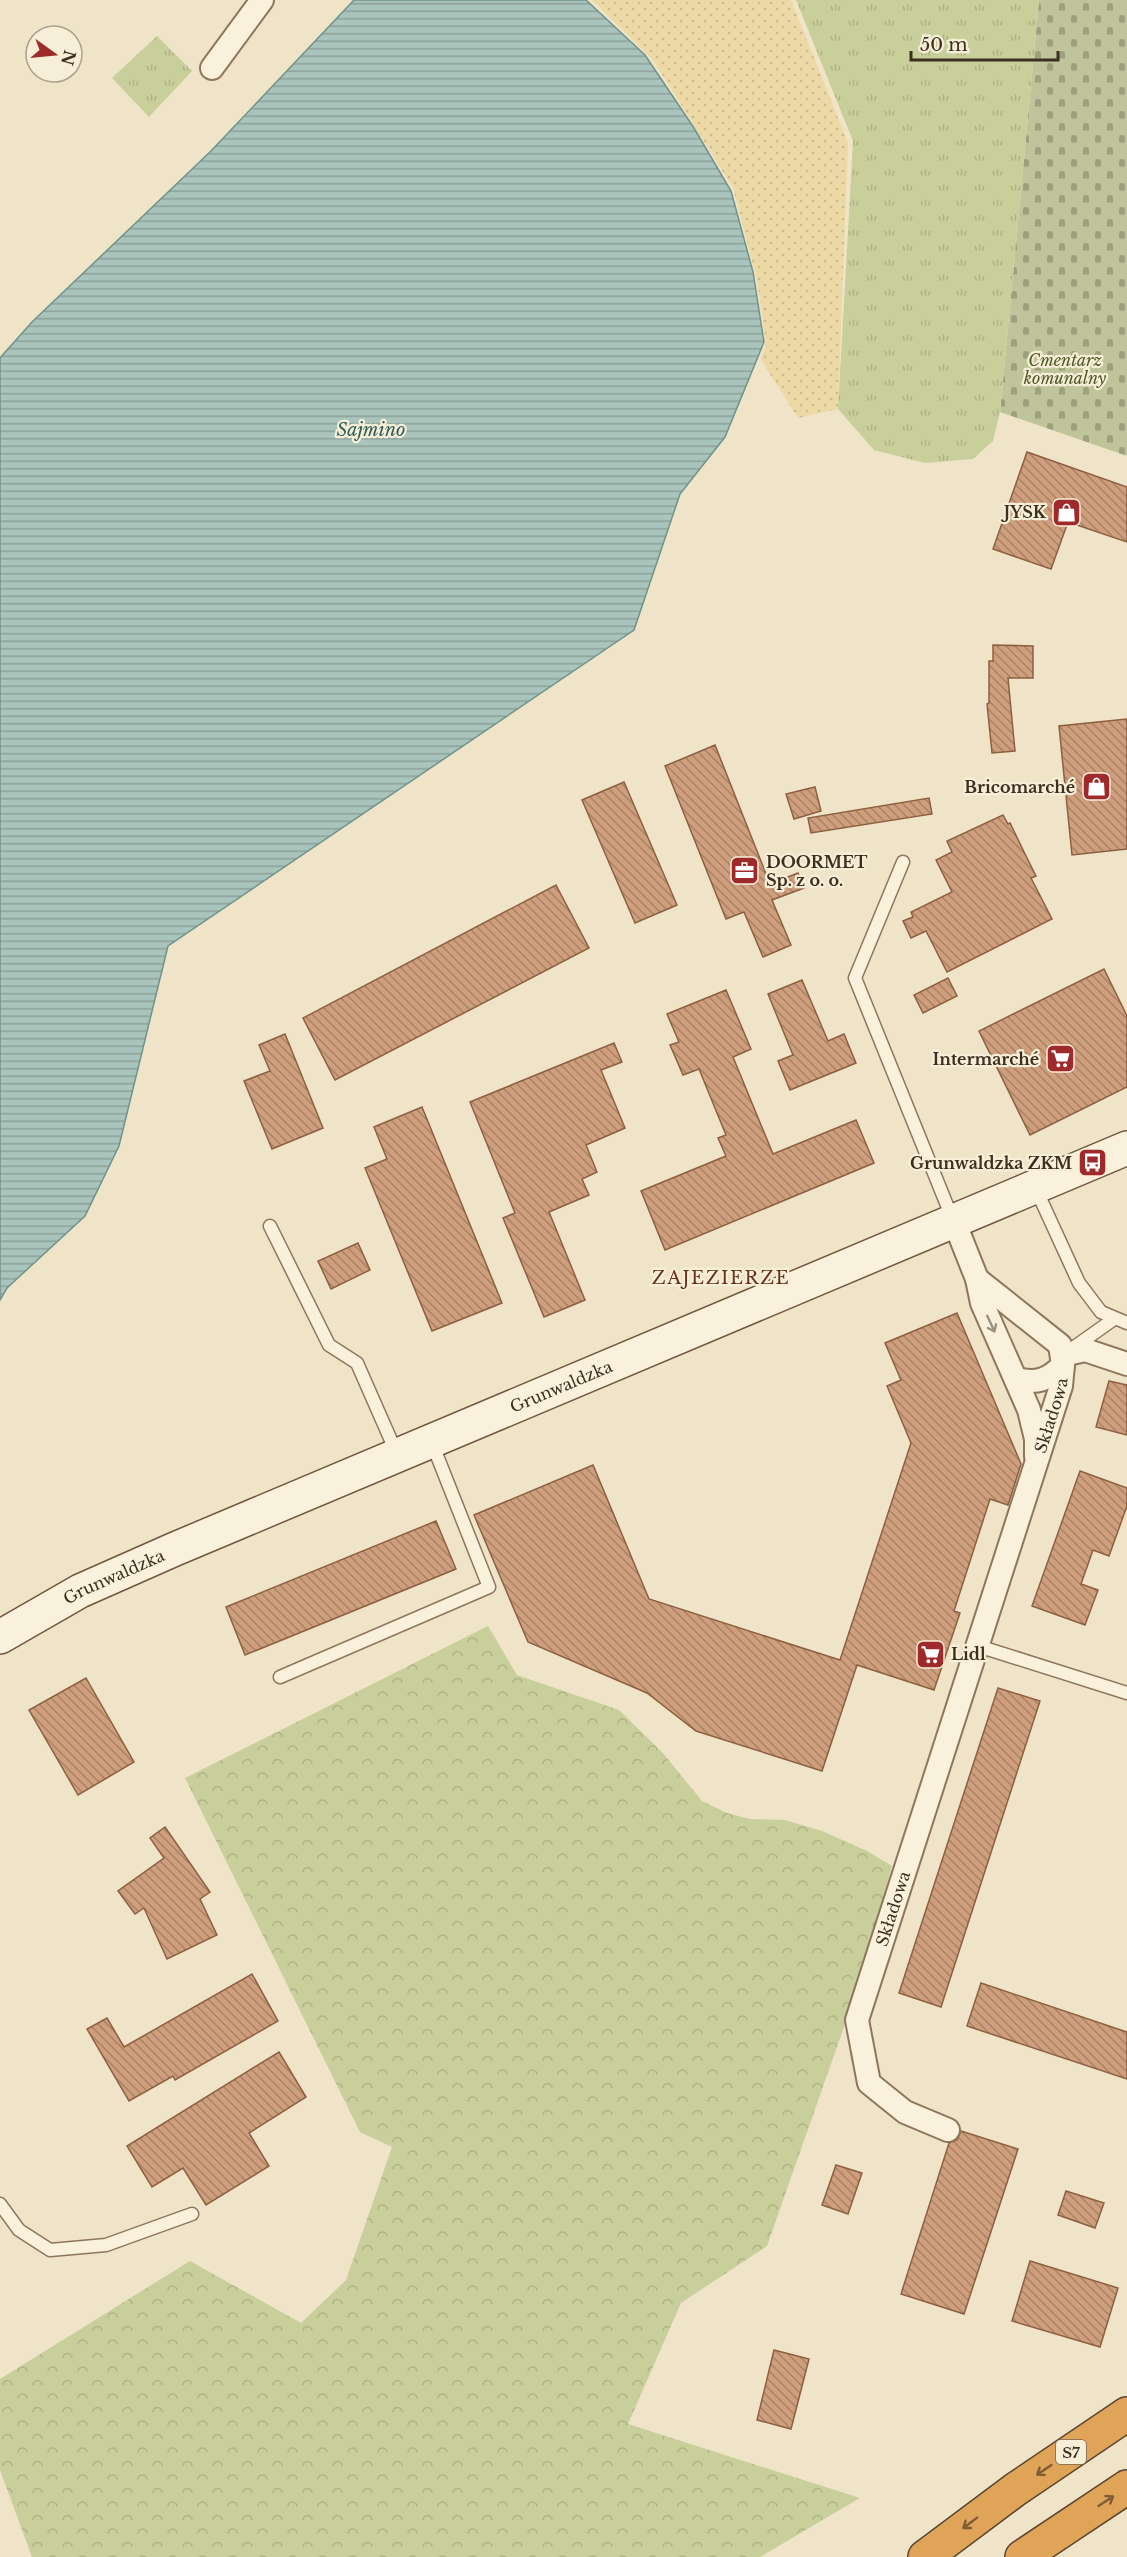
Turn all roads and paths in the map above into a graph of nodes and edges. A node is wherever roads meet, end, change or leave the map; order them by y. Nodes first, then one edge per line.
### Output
1 (262, 0) edge
2 (212, 68) dead end
3 (903, 862) dead end
4 (1127, 1148) edge
5 (1035, 1187) junction
6 (954, 1221) junction
7 (270, 1226) dead end
8 (977, 1279) junction
9 (1114, 1319) junction
10 (1127, 1323) edge
11 (1038, 1326) junction
12 (1004, 1352) junction
13 (1063, 1360) junction
14 (1127, 1364) edge
15 (1016, 1379) junction
16 (431, 1441) junction
17 (397, 1455) junction
18 (1037, 1466) junction
19 (0, 1637) edge
20 (978, 1646) junction
21 (280, 1677) dead end
22 (1127, 1693) edge
23 (948, 2130) dead end
24 (0, 2204) edge
25 (192, 2214) dead end
26 (1127, 2414) edge
27 (1127, 2487) edge
28 (925, 2557) edge
29 (1022, 2557) edge

1 - 2 street
3 - 6 lane
4 - 5 main road, Grunwaldzka
5 - 6 main road, Grunwaldzka
5 - 9 lane
6 - 8 street, Składowa
6 - 16 main road, Grunwaldzka
7 - 17 lane
8 - 11 street, Składowa
8 -> 12 street, Składowa
9 - 10 lane
9 - 13 lane
11 - 12 street
11 - 13 street, Składowa
12 - 15 street, Składowa
13 - 14 street, Składowa
13 - 15 street, Składowa
13 - 18 street, Składowa
15 - 18 street, Składowa
16 - 17 main road, Grunwaldzka
16 - 21 lane
17 - 19 main road, Grunwaldzka
18 - 20 street, Składowa
20 - 22 lane
20 - 23 street, Składowa
24 - 25 lane
26 -> 28 highway, S7
29 -> 27 highway

